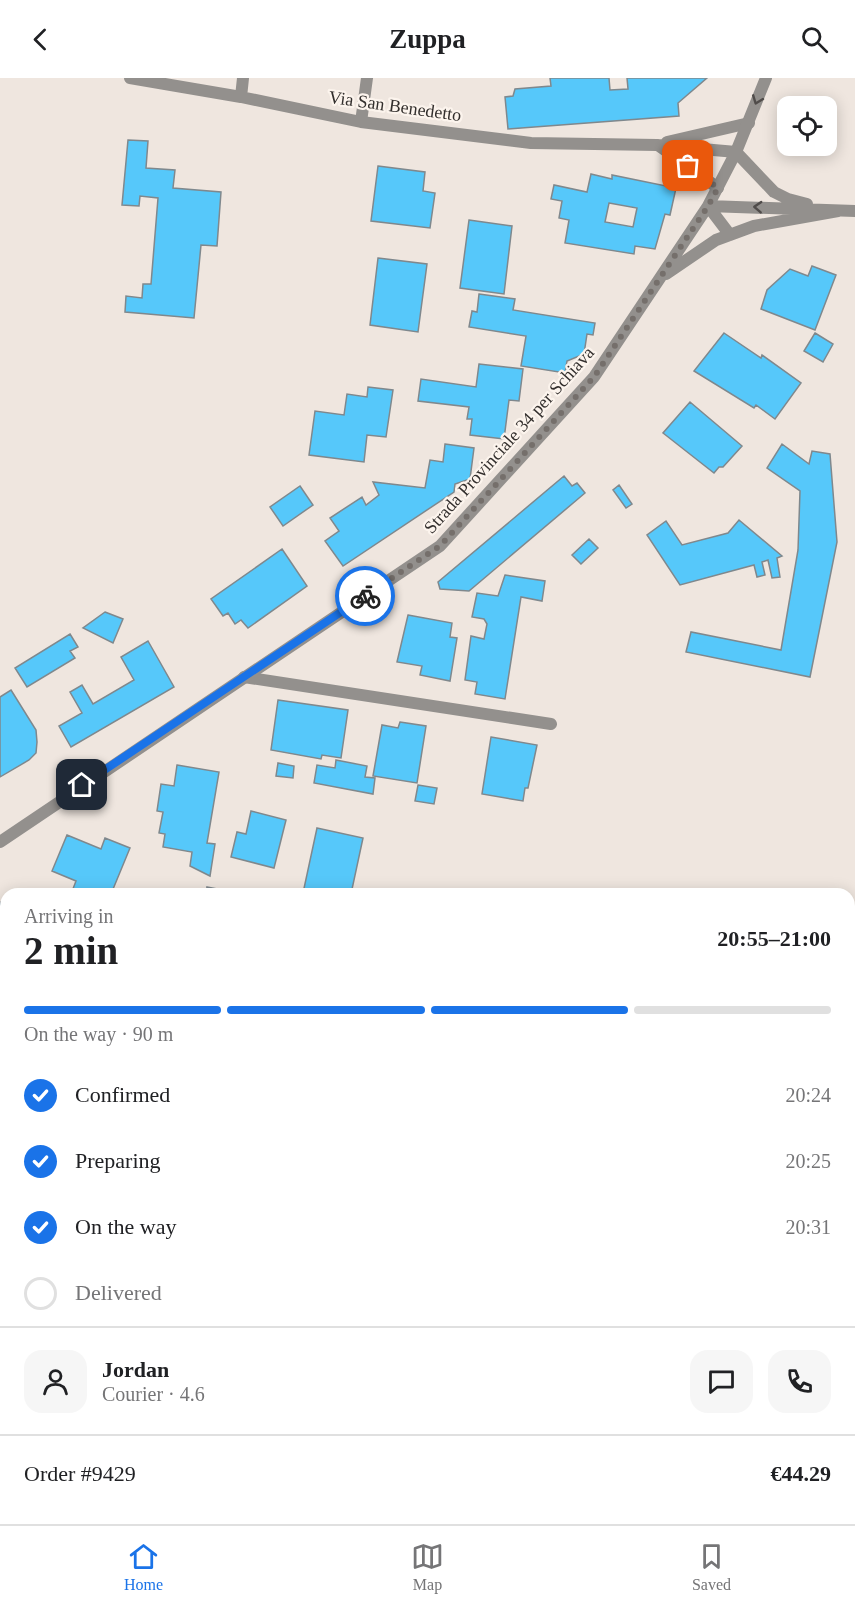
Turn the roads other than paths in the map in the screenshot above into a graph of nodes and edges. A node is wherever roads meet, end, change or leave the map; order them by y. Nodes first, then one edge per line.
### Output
1 (130, 78) edge
2 (243, 78) edge
3 (367, 78) edge
4 (766, 78) edge
5 (241, 97) junction
6 (361, 122) junction
7 (748, 123) junction
8 (657, 145) junction
9 (736, 152) junction
10 (718, 188) junction
11 (708, 206) junction
12 (838, 211) junction
13 (855, 211) edge
14 (730, 235) junction
15 (660, 278) junction
16 (244, 677) junction
17 (551, 724) dead end
18 (0, 842) edge

1 - 5 street, Via San Benedetto
2 - 5 street
3 - 6 street
4 -> 7 street, Strada Provinciale 34 per Schiava
5 - 6 street, Via San Benedetto
6 - 8 street, Via San Benedetto
7 - 8 street
7 - 9 street, Strada Provinciale 34 per Schiava
8 - 9 street
8 - 10 street
9 - 10 street, Strada Provinciale 34 per Schiava
9 - 12 street
10 - 11 street, Strada Provinciale 34 per Schiava
12 -> 11 street
11 - 14 street
11 - 15 street, Strada Provinciale 34 per Schiava
12 - 13 street
12 - 14 street
14 - 15 street
15 - 16 street, Strada Provinciale 34 per Schiava
16 - 17 street
16 - 18 street, Strada Provinciale 34 per Schiava

